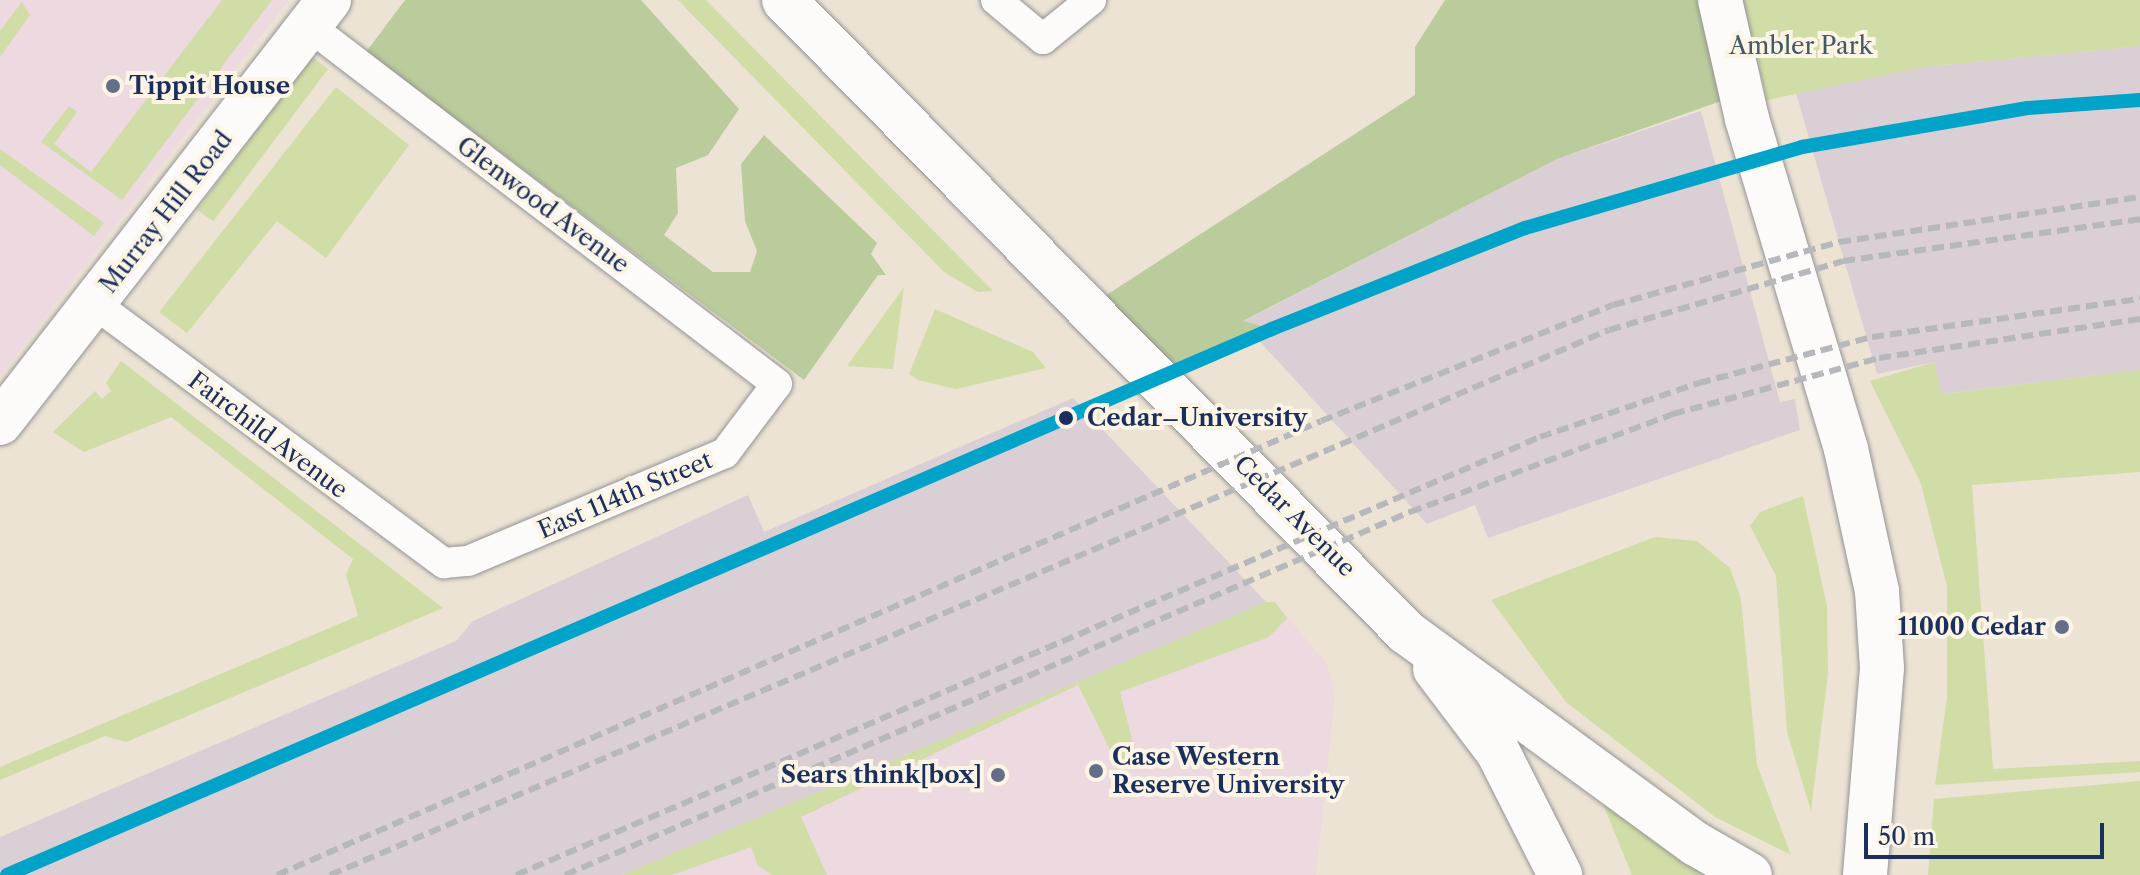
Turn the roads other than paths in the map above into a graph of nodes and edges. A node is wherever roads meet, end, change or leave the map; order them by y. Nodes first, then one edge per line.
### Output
1 (784, 0) edge
2 (996, 0) edge
3 (1091, 0) edge
4 (1720, 0) edge
5 (319, 13) edge
6 (95, 304) junction
7 (777, 384) joint
8 (0, 423) edge
9 (444, 563) joint
10 (1406, 632) junction
11 (1560, 875) edge
12 (1750, 875) edge
13 (1865, 875) edge

1 - 10 main road, Cedar Avenue
2 - 3 street
4 - 13 main road
5 - 6 main road, Murray Hill Road
5 - 7 street, Glenwood Avenue
6 - 8 main road, Murray Hill Road
6 - 9 street, Fairchild Avenue
7 - 9 street, East 114th Street
10 - 11 main road
10 - 12 main road, Cedar Avenue

